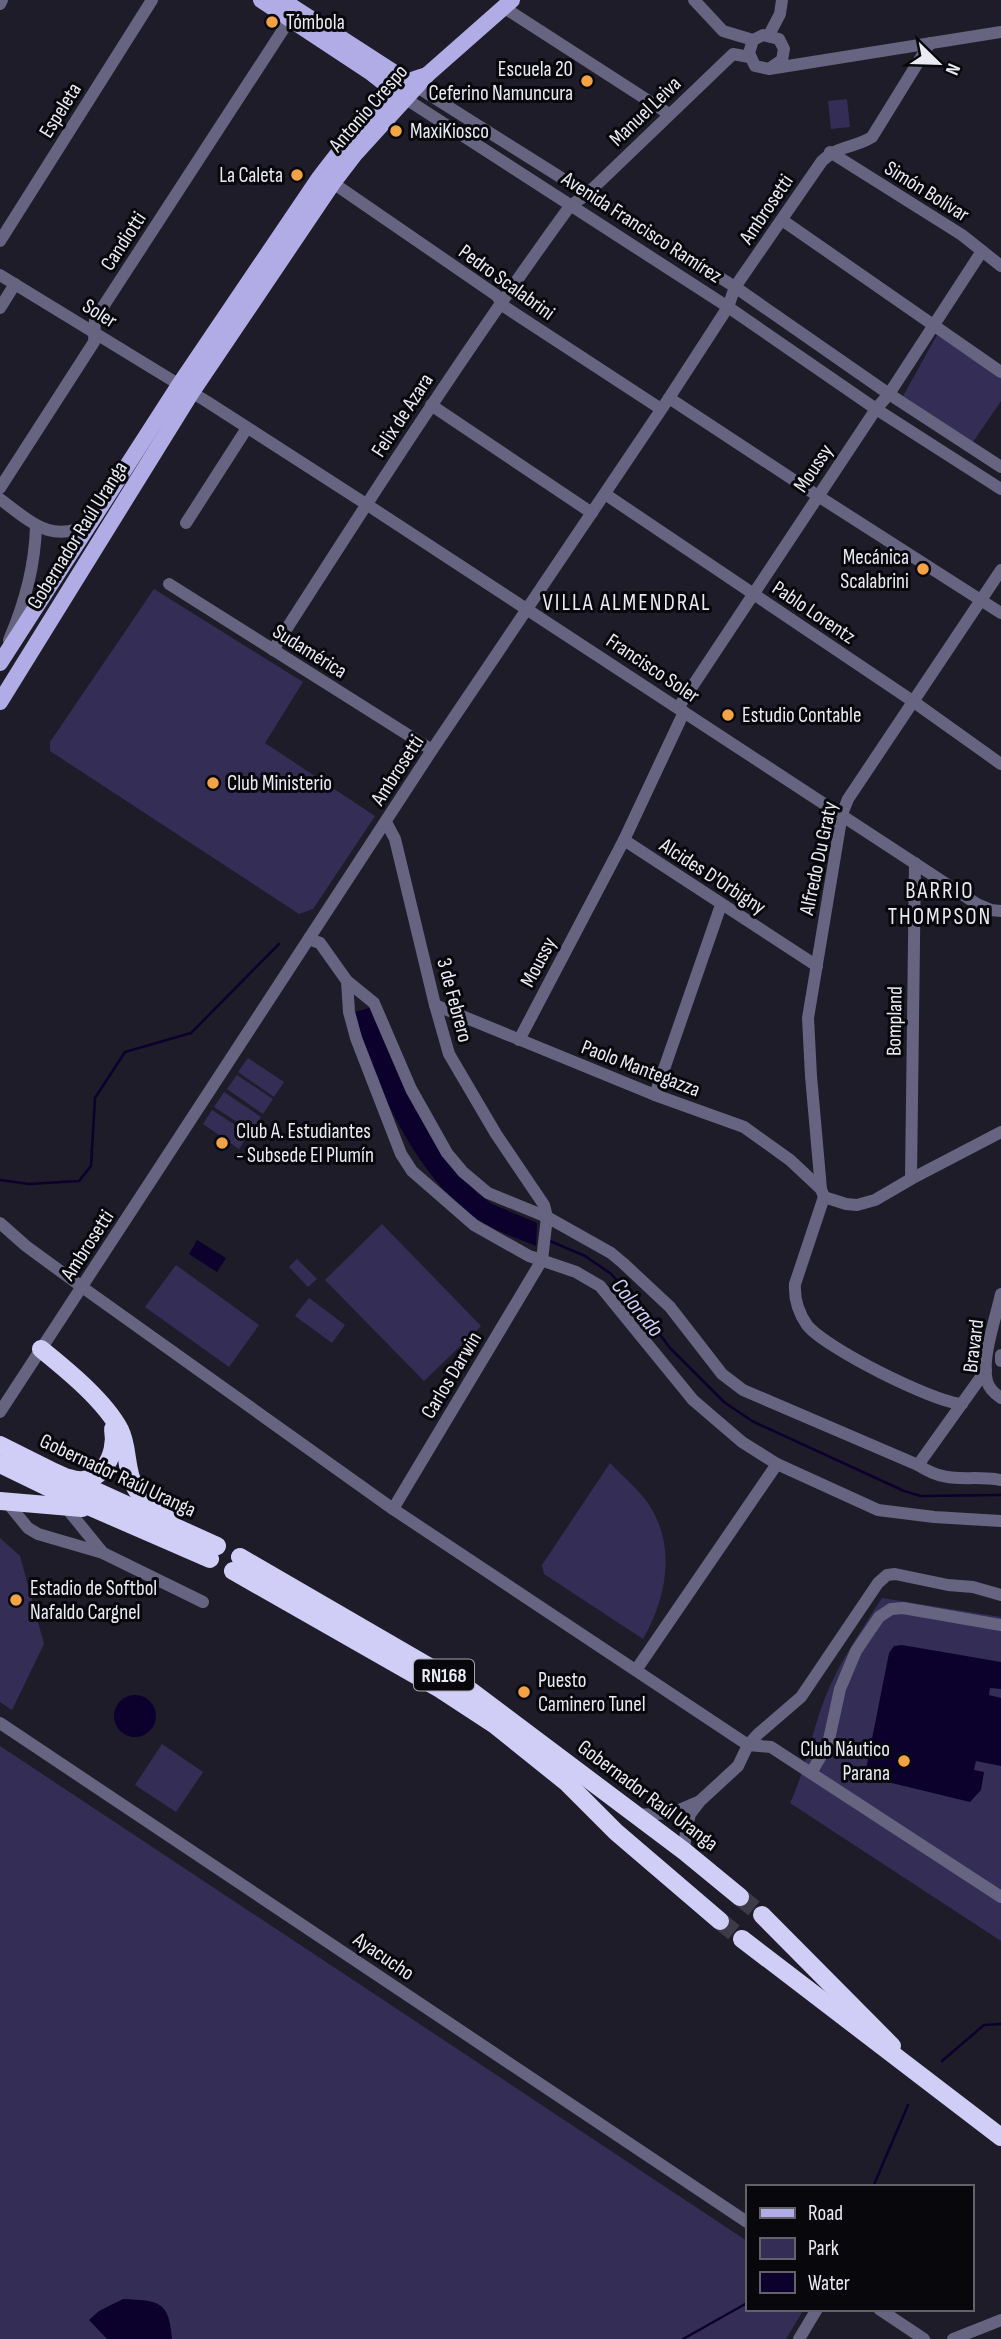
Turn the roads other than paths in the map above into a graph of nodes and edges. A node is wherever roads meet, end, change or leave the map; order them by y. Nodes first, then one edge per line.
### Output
1 (152, 0) edge
2 (261, 0) edge
3 (282, 0) edge
4 (694, 0) edge
5 (782, 0) edge
6 (508, 4) edge
7 (290, 19) junction
8 (723, 31) junction
9 (1001, 32) edge
10 (769, 34) junction
11 (753, 40) junction
12 (930, 43) junction
13 (784, 49) junction
14 (733, 54) junction
15 (749, 57) junction
16 (802, 64) junction
17 (769, 69) junction
18 (411, 87) junction
19 (669, 114) junction
20 (830, 152) junction
21 (333, 183) junction
22 (586, 195) junction
23 (570, 205) junction
24 (782, 220) junction
25 (0, 241) edge
26 (982, 251) junction
27 (1001, 266) edge
28 (0, 275) edge
29 (15, 284) junction
30 (735, 287) junction
31 (500, 301) junction
32 (0, 307) edge
33 (728, 307) junction
34 (933, 327) junction
35 (95, 332) junction
36 (1001, 372) edge
37 (186, 388) junction
38 (889, 394) junction
39 (665, 404) junction
40 (431, 405) junction
41 (876, 409) junction
42 (247, 428) junction
43 (1001, 467) edge
44 (0, 488) edge
45 (1001, 489) edge
46 (605, 494) junction
47 (818, 496) junction
48 (0, 499) edge
49 (366, 504) junction
50 (592, 513) junction
51 (91, 523) junction
52 (186, 523) dead end
53 (36, 526) junction
54 (1001, 570) edge
55 (169, 584) dead end
56 (753, 595) junction
57 (981, 600) junction
58 (527, 608) junction
59 (1001, 613) edge
60 (272, 650) junction
61 (0, 661) edge
62 (0, 702) edge
63 (914, 702) junction
64 (681, 710) junction
65 (432, 750) junction
66 (1001, 764) edge
67 (842, 814) junction
68 (386, 822) junction
69 (624, 840) junction
70 (915, 863) junction
71 (721, 905) junction
72 (1001, 911) edge
73 (309, 939) junction
74 (817, 966) junction
75 (346, 981) junction
76 (435, 1004) junction
77 (519, 1040) junction
78 (655, 1095) junction
79 (1001, 1132) edge
80 (818, 1147) junction
81 (790, 1160) junction
82 (911, 1179) junction
83 (822, 1193) junction
84 (547, 1222) junction
85 (0, 1223) edge
86 (543, 1257) junction
87 (82, 1287) junction
88 (1001, 1294) edge
89 (41, 1349) junction
90 (1001, 1355) edge
91 (1001, 1361) edge
92 (986, 1370) junction
93 (1001, 1398) edge
94 (962, 1404) junction
95 (0, 1412) edge
96 (107, 1413) junction
97 (2, 1452) edge
98 (777, 1464) junction
99 (918, 1465) junction
100 (52, 1480) junction
101 (1001, 1480) edge
102 (3, 1501) edge
103 (65, 1506) junction
104 (96, 1509) junction
105 (393, 1509) junction
106 (1001, 1521) edge
107 (184, 1531) junction
108 (103, 1553) junction
109 (1001, 1595) edge
110 (203, 1602) dead end
111 (1001, 1625) edge
112 (636, 1670) junction
113 (0, 1723) edge
114 (748, 1745) junction
115 (811, 1773) junction
116 (700, 1801) junction
117 (635, 1815) junction
118 (684, 1851) junction
119 (740, 1897) tunnel mouth
120 (1001, 1897) edge
121 (762, 1915) tunnel mouth
122 (720, 1921) tunnel mouth
123 (742, 1940) tunnel mouth
124 (911, 2067) junction
125 (1001, 2137) edge
126 (746, 2221) edge
127 (816, 2311) edge
128 (882, 2311) edge
129 (1001, 2320) edge
130 (799, 2339) edge
131 (924, 2339) edge
132 (953, 2339) edge

1 - 25 street, Espeleta
2 - 7 main road, Avenida Francisco Ramírez
3 - 18 main road, Avenida Francisco Ramírez
4 - 8 street
5 - 10 street
6 - 18 main road
6 - 19 street
7 - 18 main road, Avenida Francisco Ramírez
7 - 35 street, Candiotti
8 - 11 street
8 - 14 street
9 - 12 street
10 - 11 street
10 - 13 street
11 - 15 street
12 - 16 street
12 - 20 street
13 - 16 street
13 - 17 street
14 - 15 street
14 - 19 street, Manuel Leiva
15 - 17 street
16 - 17 street
18 - 21 main road, Antonio Crespo
18 - 22 street, Avenida Francisco Ramírez
18 - 23 street, Avenida Francisco Ramírez
18 - 37 main road, Antonio Crespo
19 - 22 street, Manuel Leiva
20 - 24 street, Ambrosetti
20 - 26 street, Simón Bolívar
21 - 31 street, Pedro Scalabrini
21 - 37 main road, Antonio Crespo
22 - 23 street, Manuel Leiva
22 - 30 street, Avenida Francisco Ramírez
23 - 31 street, Felix de Azara
23 - 33 street, Avenida Francisco Ramírez
24 - 30 street, Ambrosetti
24 - 34 street
26 - 27 street, Simón Bolívar
26 - 34 street, Moussy
28 - 29 street, Soler
29 - 32 street
29 - 35 street, Soler
30 - 33 street, Ambrosetti
30 - 38 street, Avenida Francisco Ramírez
31 - 39 street, Pedro Scalabrini
31 - 40 street, Felix de Azara
33 - 39 street, Ambrosetti
33 - 41 street, Avenida Francisco Ramírez
34 - 36 street
34 - 38 street, Moussy
35 - 37 street, Soler
35 - 44 street, Candiotti
37 - 42 street, Francisco Soler
37 - 51 main road, Gobernador Raúl Uranga
37 - 62 main road, Gobernador Raúl Uranga
38 - 41 street, Moussy
38 - 43 street, Avenida Francisco Ramírez
39 - 46 street, Ambrosetti
39 - 47 street, Pedro Scalabrini
40 - 49 street, Felix de Azara
40 - 50 street
41 - 45 street, Avenida Francisco Ramírez
41 - 47 street, Moussy
42 - 49 street, Francisco Soler
42 - 52 street
46 - 50 street, Ambrosetti
46 - 56 street, Pablo Lorentz
47 - 56 street, Moussy
47 - 57 street, Pedro Scalabrini
48 - 53 street
49 - 58 street, Francisco Soler
49 - 60 street, Felix de Azara
50 - 58 street, Ambrosetti
51 - 53 street
51 - 61 main road, Gobernador Raúl Uranga
53 - 61 street
54 - 57 street, Alfredo Du Graty
55 - 60 street, Sudamérica
56 - 63 street, Pablo Lorentz
56 - 64 street, Moussy
57 - 59 street, Pedro Scalabrini
57 - 63 street, Alfredo Du Graty
58 - 64 street, Francisco Soler
58 - 65 street, Ambrosetti
60 - 65 street, Sudamérica
63 - 66 street, Pablo Lorentz
63 - 67 street, Alfredo Du Graty
64 - 67 street, Francisco Soler
64 - 69 street, Moussy
65 - 68 street, Ambrosetti
67 - 70 street, Francisco Soler
67 - 74 street, Alfredo Du Graty
68 - 73 street, Ambrosetti
68 - 76 street, 3 de Febrero
69 - 71 street, Alcides D'Orbigny
69 - 77 street, Moussy
70 - 72 street, Francisco Soler
70 - 82 street, Bompland
71 - 74 street, Alcides D'Orbigny
71 - 78 street
73 - 75 street
73 - 87 street, Ambrosetti
74 - 80 street, Alfredo Du Graty
75 - 84 street
75 - 86 street
76 - 77 street, Paolo Mantegazza
76 - 84 street, 3 de Febrero
77 - 78 street, Paolo Mantegazza
78 - 81 street, Paolo Mantegazza
79 - 82 street
80 - 81 street
80 - 83 street, Alfredo Du Graty
81 - 83 street, Paolo Mantegazza
82 - 83 street
83 - 94 street
84 - 86 street
84 - 99 street
85 - 87 street
86 - 98 street
86 - 105 street, Carlos Darwin
87 - 89 street, Ambrosetti
87 - 105 street
88 - 92 street, Bravard
89 - 95 street, Ambrosetti
89 - 96 highway
90 - 91 street, Bravard
92 - 93 street, Bravard
92 - 94 street
94 - 99 street
96 - 100 highway
96 - 107 highway
97 - 100 highway, Gobernador Raúl Uranga
98 - 106 street
98 - 112 street
99 - 101 street
100 - 103 street
100 - 104 highway, Gobernador Raúl Uranga
100 - 107 highway, Gobernador Raúl Uranga
102 - 103 highway
102 - 108 street
103 - 104 highway
103 - 108 street
104 - 107 highway, Gobernador Raúl Uranga
105 - 112 street
108 - 110 street
109 - 114 street
111 - 115 street
112 - 114 street
113 - 126 street, Ayacucho
114 - 115 street
114 - 116 street
115 - 120 street
116 - 117 street
116 - 118 street
117 - 118 highway, Gobernador Raúl Uranga / RN168
117 - 122 highway, Gobernador Raúl Uranga / RN168
118 - 119 highway, Gobernador Raúl Uranga / RN168
121 - 124 highway
123 - 124 highway
124 - 125 highway
127 - 130 street
128 - 131 street
129 - 132 street

